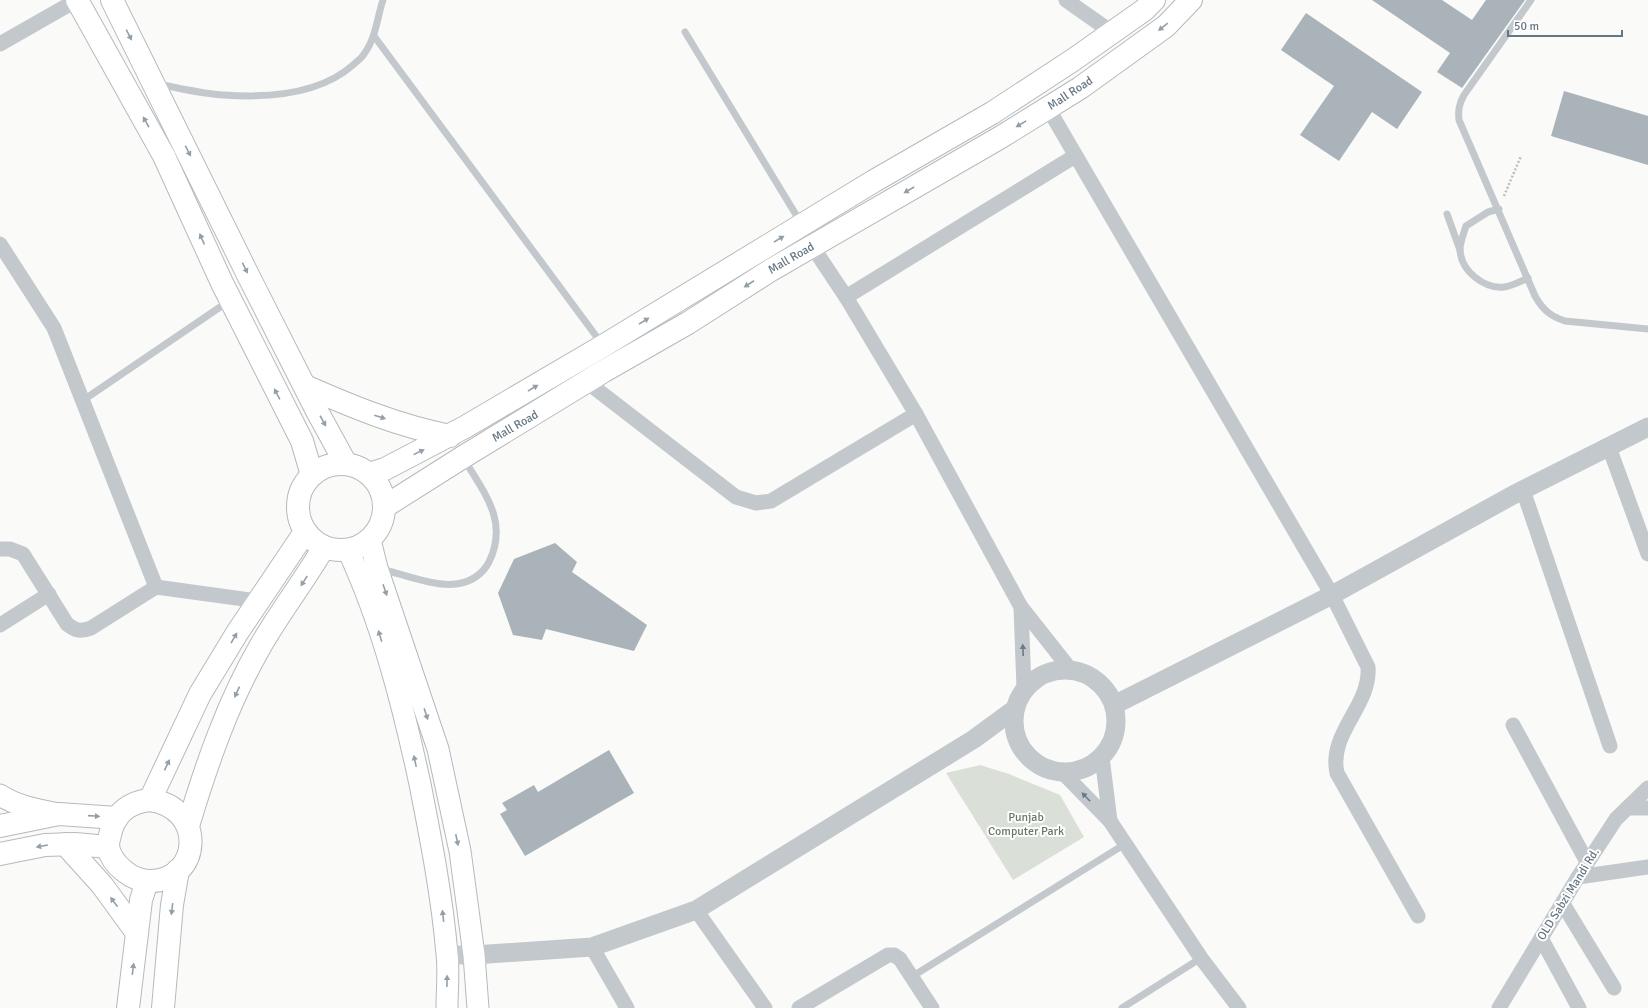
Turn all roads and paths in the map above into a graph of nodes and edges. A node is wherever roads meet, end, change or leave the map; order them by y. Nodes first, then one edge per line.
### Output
1 (77, 0) edge
2 (112, 0) edge
3 (383, 0) edge
4 (1066, 0) edge
5 (1154, 0) edge
6 (1191, 0) edge
7 (1531, 0) edge
8 (684, 32) dead end
9 (1113, 33) junction
10 (374, 36) junction
11 (0, 44) edge
12 (154, 83) junction
13 (1048, 108) junction
14 (1075, 156) junction
15 (1521, 156) dead end
16 (1499, 209) junction
17 (1447, 214) dead end
18 (802, 225) junction
19 (0, 244) edge
20 (812, 246) junction
21 (1460, 251) junction
22 (1528, 278) junction
23 (846, 297) junction
24 (231, 300) junction
25 (1648, 329) edge
26 (603, 346) junction
27 (587, 382) junction
28 (305, 386) junction
29 (82, 400) junction
30 (916, 414) junction
31 (1648, 427) edge
32 (450, 436) junction
33 (1609, 446) junction
34 (462, 457) junction
35 (346, 464) junction
36 (369, 474) junction
37 (312, 475) junction
38 (1522, 490) junction
39 (384, 506) junction
40 (305, 532) junction
41 (370, 540) junction
42 (324, 547) junction
43 (0, 549) edge
44 (348, 550) junction
45 (1648, 554) edge
46 (377, 568) junction
47 (156, 587) junction
48 (49, 594) junction
49 (1332, 595) junction
50 (258, 601) junction
51 (1021, 607) junction
52 (0, 626) edge
53 (1070, 669) junction
54 (1024, 689) junction
55 (1114, 705) junction
56 (1015, 709) junction
57 (1513, 725) dead end
58 (1015, 737) junction
59 (974, 739) junction
60 (1610, 746) dead end
61 (1102, 757) junction
62 (1062, 772) junction
63 (1648, 788) edge
64 (0, 795) edge
65 (150, 800) junction
66 (1628, 808) junction
67 (1648, 808) edge
68 (59, 814) junction
69 (117, 818) junction
70 (1110, 821) junction
71 (0, 826) edge
72 (188, 826) junction
73 (65, 844) junction
74 (1125, 844) junction
75 (108, 846) junction
76 (0, 854) edge
77 (1587, 862) junction
78 (1648, 867) edge
79 (178, 870) junction
80 (1578, 877) junction
81 (147, 881) junction
82 (1563, 904) junction
83 (696, 910) junction
84 (1418, 916) dead end
85 (138, 933) junction
86 (1541, 938) junction
87 (592, 947) junction
88 (447, 955) junction
89 (474, 956) junction
90 (1201, 958) junction
91 (913, 976) junction
92 (1614, 988) dead end
93 (128, 1008) edge
94 (163, 1008) edge
95 (447, 1008) edge
96 (478, 1008) edge
97 (627, 1008) edge
98 (765, 1008) edge
99 (799, 1008) edge
100 (932, 1008) edge
101 (1122, 1008) edge
102 (1239, 1008) edge
103 (1499, 1008) edge
104 (1579, 1008) edge

1 - 11 street
24 -> 1 main road
2 -> 12 main road
3 - 10 lane
4 - 9 street
5 - 9 main road, Mall Road
6 -> 13 main road, Mall Road
7 - 16 lane
8 - 18 lane
9 - 18 main road, Mall Road
10 - 12 lane
10 - 26 lane
12 -> 28 main road
13 - 14 street
13 -> 20 main road, Mall Road
14 - 23 street
14 - 49 street
15 - 16 path
16 - 21 lane
16 - 22 lane
17 - 21 lane
26 -> 18 main road, Mall Road
19 - 29 street
20 - 23 street
20 -> 27 main road, Mall Road
21 - 22 lane
22 - 25 lane
23 - 30 street
24 - 29 lane
37 -> 24 main road
32 -> 26 main road, Mall Road
27 - 30 street
27 - 34 main road, Mall Road
28 -> 32 main road
28 -> 35 main road
29 - 47 street
30 - 51 street
31 - 33 street
36 -> 32 main road, Mall Road
33 - 38 street
33 - 45 street
34 - 39 main road, Mall Road
34 - 46 lane
35 - 36 main road
35 - 37 main road
36 - 39 main road
37 - 40 main road
38 - 49 street
38 - 60 street
39 - 41 main road
40 - 42 main road
40 - 50 main road
41 - 44 main road
41 - 46 main road
42 - 44 main road
42 -> 72 main road
43 - 48 street
88 -> 44 main road
46 -> 89 main road
47 - 48 street
47 - 50 street
48 - 52 street
49 - 55 street
49 - 84 street
65 -> 50 main road
51 - 53 street
54 -> 51 street
53 - 54 street
53 - 55 street
54 - 56 street
55 - 61 street
56 - 58 street
56 - 59 street
57 - 77 street
58 - 59 street
58 - 62 street
59 - 83 street
61 - 62 street
61 - 70 street
70 -> 62 street
63 - 66 street, OLD Sabzi Mandi Rd.
64 - 68 main road
65 - 69 main road
65 - 72 main road
66 - 67 street
66 - 77 street, OLD Sabzi Mandi Rd.
68 -> 69 main road
68 - 71 main road
69 - 75 main road
70 - 74 street
72 - 79 main road
73 - 75 main road
73 -> 76 main road
85 -> 73 main road
74 - 90 street
74 - 91 lane
75 - 81 main road
77 - 80 street, OLD Sabzi Mandi Rd.
78 - 80 street
79 - 81 main road
79 -> 94 main road
80 - 82 street, OLD Sabzi Mandi Rd.
81 - 85 main road
82 - 86 street, OLD Sabzi Mandi Rd.
82 - 92 street
83 - 87 street
83 - 98 street
93 -> 85 main road
86 - 103 street, OLD Sabzi Mandi Rd.
86 - 104 street
87 - 89 street
87 - 97 street
88 - 89 street
95 -> 88 main road
89 - 96 main road
90 - 101 lane
90 - 102 street
91 - 99 street
91 - 100 street

